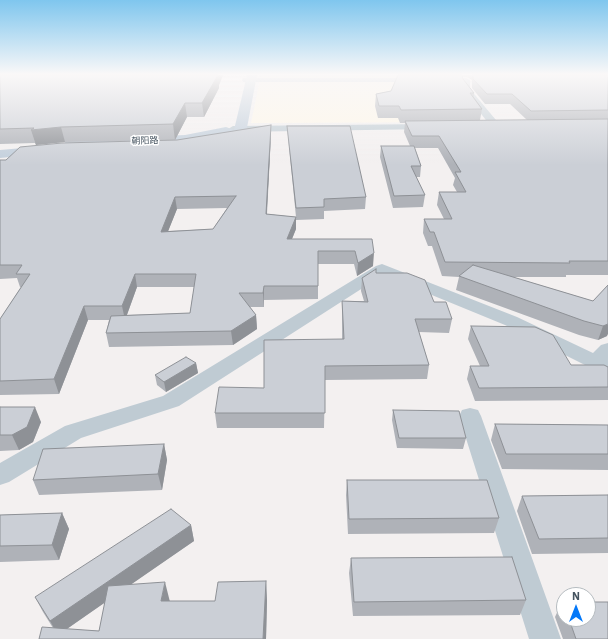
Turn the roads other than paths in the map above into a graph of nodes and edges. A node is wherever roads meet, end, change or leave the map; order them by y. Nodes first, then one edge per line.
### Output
1 (243, 105) edge
2 (481, 105) edge
3 (481, 126) edge
4 (442, 127) edge
5 (237, 129) junction
6 (0, 148) edge
7 (0, 154) edge
8 (604, 362) edge
9 (470, 416) dead end
10 (0, 475) edge
11 (545, 639) edge

1 - 5 street
2 - 3 street
4 - 5 street
5 - 6 street, 朝阳路
5 - 7 street, 朝阳路
8 - 10 street
9 - 11 street

